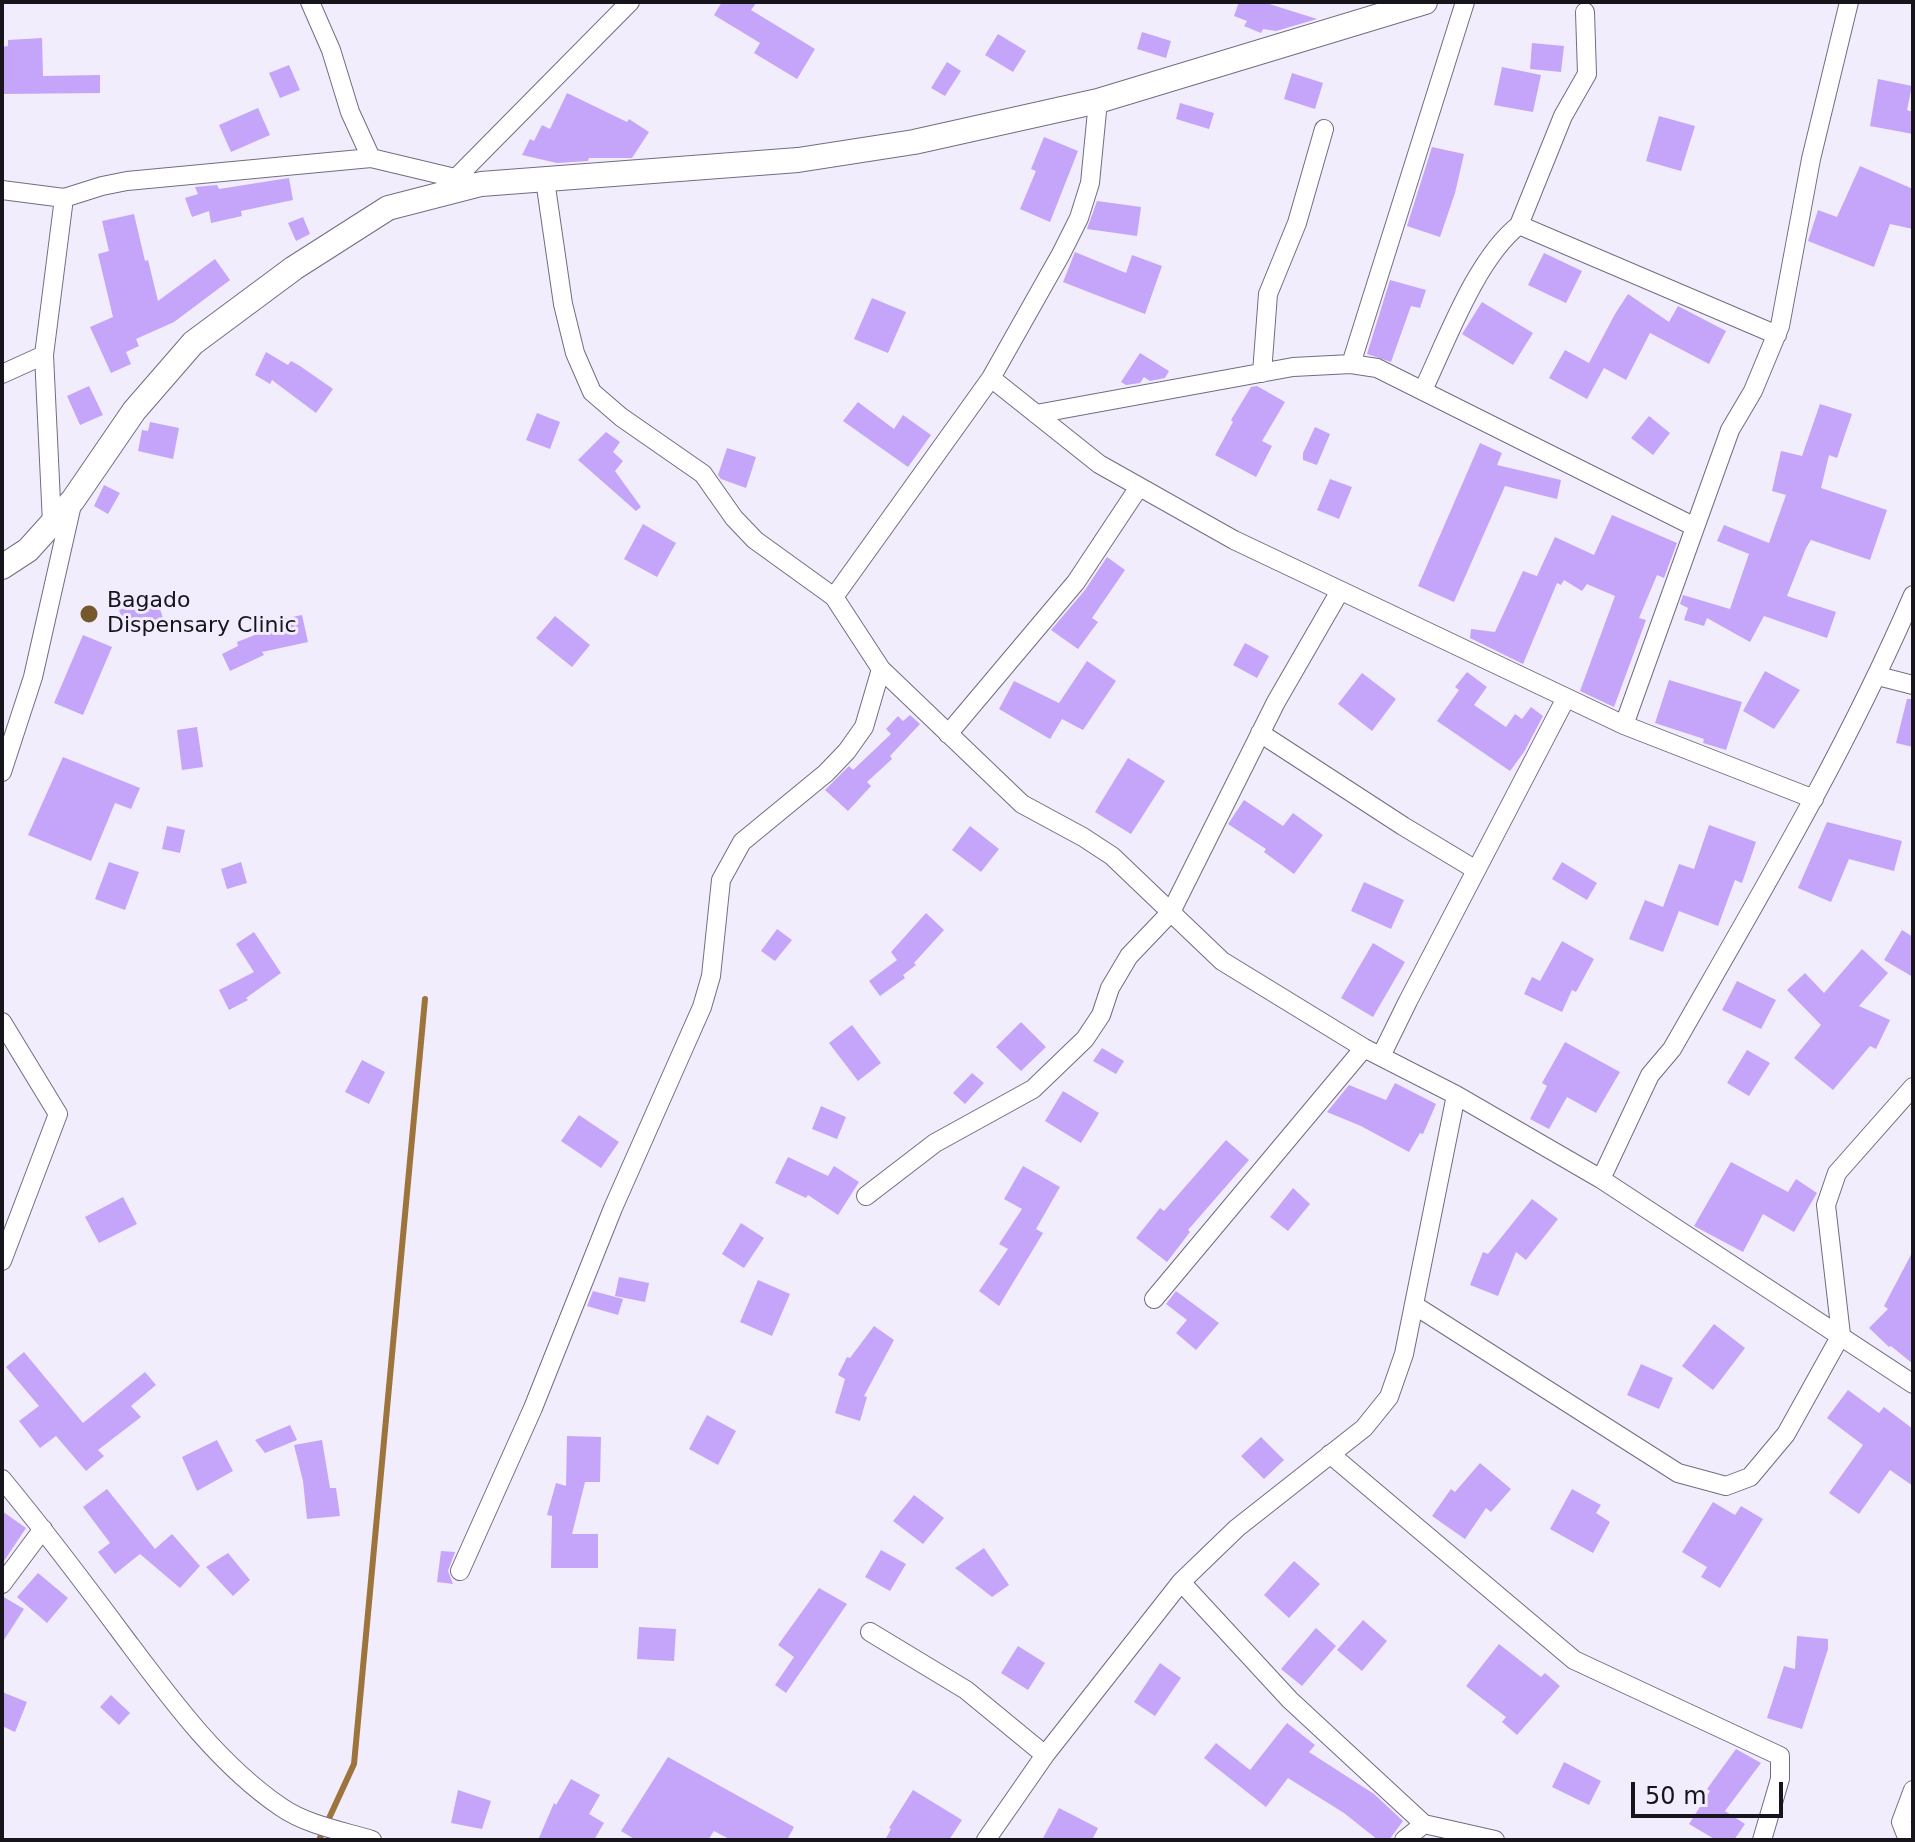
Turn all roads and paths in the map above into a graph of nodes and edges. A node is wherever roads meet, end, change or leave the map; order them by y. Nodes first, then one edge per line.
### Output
1 (310, 2) edge
2 (630, 2) edge
3 (1425, 2) edge
4 (1465, 2) edge
5 (1849, 2) edge
6 (1585, 12) dead end
7 (1098, 101) junction
8 (1324, 129) dead end
9 (371, 158) junction
10 (455, 179) junction
11 (545, 180) junction
12 (481, 184) junction
13 (2, 190) edge
14 (64, 198) junction
15 (1519, 225) junction
16 (1777, 335) junction
17 (44, 355) junction
18 (1351, 364) junction
19 (1262, 373) junction
20 (2, 374) edge
21 (991, 378) junction
22 (1423, 390) junction
23 (1036, 414) junction
24 (1139, 487) junction
25 (73, 500) junction
26 (52, 523) junction
27 (1695, 527) junction
28 (2, 567) edge
29 (1340, 591) junction
30 (1913, 595) edge
31 (834, 597) junction
32 (881, 669) junction
33 (1878, 676) junction
34 (1913, 685) edge
35 (1566, 698) junction
36 (1588, 709) junction
37 (1556, 717) junction
38 (1624, 725) junction
39 (1260, 733) junction
40 (948, 734) junction
41 (2, 772) edge
42 (1814, 799) junction
43 (1476, 870) junction
44 (1171, 912) junction
45 (2, 1022) edge
46 (1373, 1052) junction
47 (1913, 1087) edge
48 (1456, 1095) junction
49 (1601, 1179) junction
50 (866, 1196) dead end
51 (2, 1261) edge
52 (1154, 1299) dead end
53 (1414, 1305) junction
54 (1841, 1335) junction
55 (1913, 1384) edge
56 (1330, 1454) junction
57 (2, 1479) edge
58 (43, 1529) junction
59 (460, 1571) dead end
60 (1181, 1582) junction
61 (2, 1584) edge
62 (870, 1632) dead end
63 (1045, 1755) junction
64 (1913, 1790) edge
65 (1424, 1824) junction
66 (372, 1840) edge
67 (986, 1840) edge
68 (1404, 1840) edge
69 (1495, 1840) edge
70 (1762, 1840) edge
71 (1908, 1840) edge

1 - 9 street
2 - 10 street
3 - 7 street
4 - 18 street
5 - 16 street
6 - 15 street
7 - 11 street
7 - 21 street
8 - 19 street
9 - 10 street
9 - 14 street
10 - 12 street
11 - 12 street
11 - 31 street
12 - 25 street
13 - 14 street
14 - 17 street
15 - 16 street
15 - 22 street
16 - 27 street
17 - 20 street
17 - 26 street
18 - 19 street
18 - 22 street
19 - 23 street
21 - 23 street
21 - 31 street
22 - 27 street
23 - 24 street
24 - 29 street
24 - 40 street
25 - 26 street
25 - 41 street
26 - 28 street
27 - 38 street
29 - 35 street
29 - 39 street
30 - 33 street
31 - 32 street
32 - 40 street
32 - 59 street
33 - 34 street
33 - 42 street
35 - 36 street
35 - 37 street
36 - 37 street
36 - 38 street
37 - 43 street
38 - 42 street
39 - 43 street
39 - 44 street
40 - 44 street
42 - 49 street
43 - 46 street
44 - 46 street
44 - 50 street
45 - 51 street
46 - 48 street
46 - 52 street
47 - 54 street
48 - 49 street
48 - 53 street
49 - 54 street
53 - 54 street
53 - 56 street
54 - 55 street
56 - 60 street
56 - 70 street
57 - 58 street
58 - 61 street
58 - 66 street
60 - 63 street
60 - 65 street
62 - 63 street
63 - 67 street
64 - 71 street
65 - 68 street
65 - 69 street

